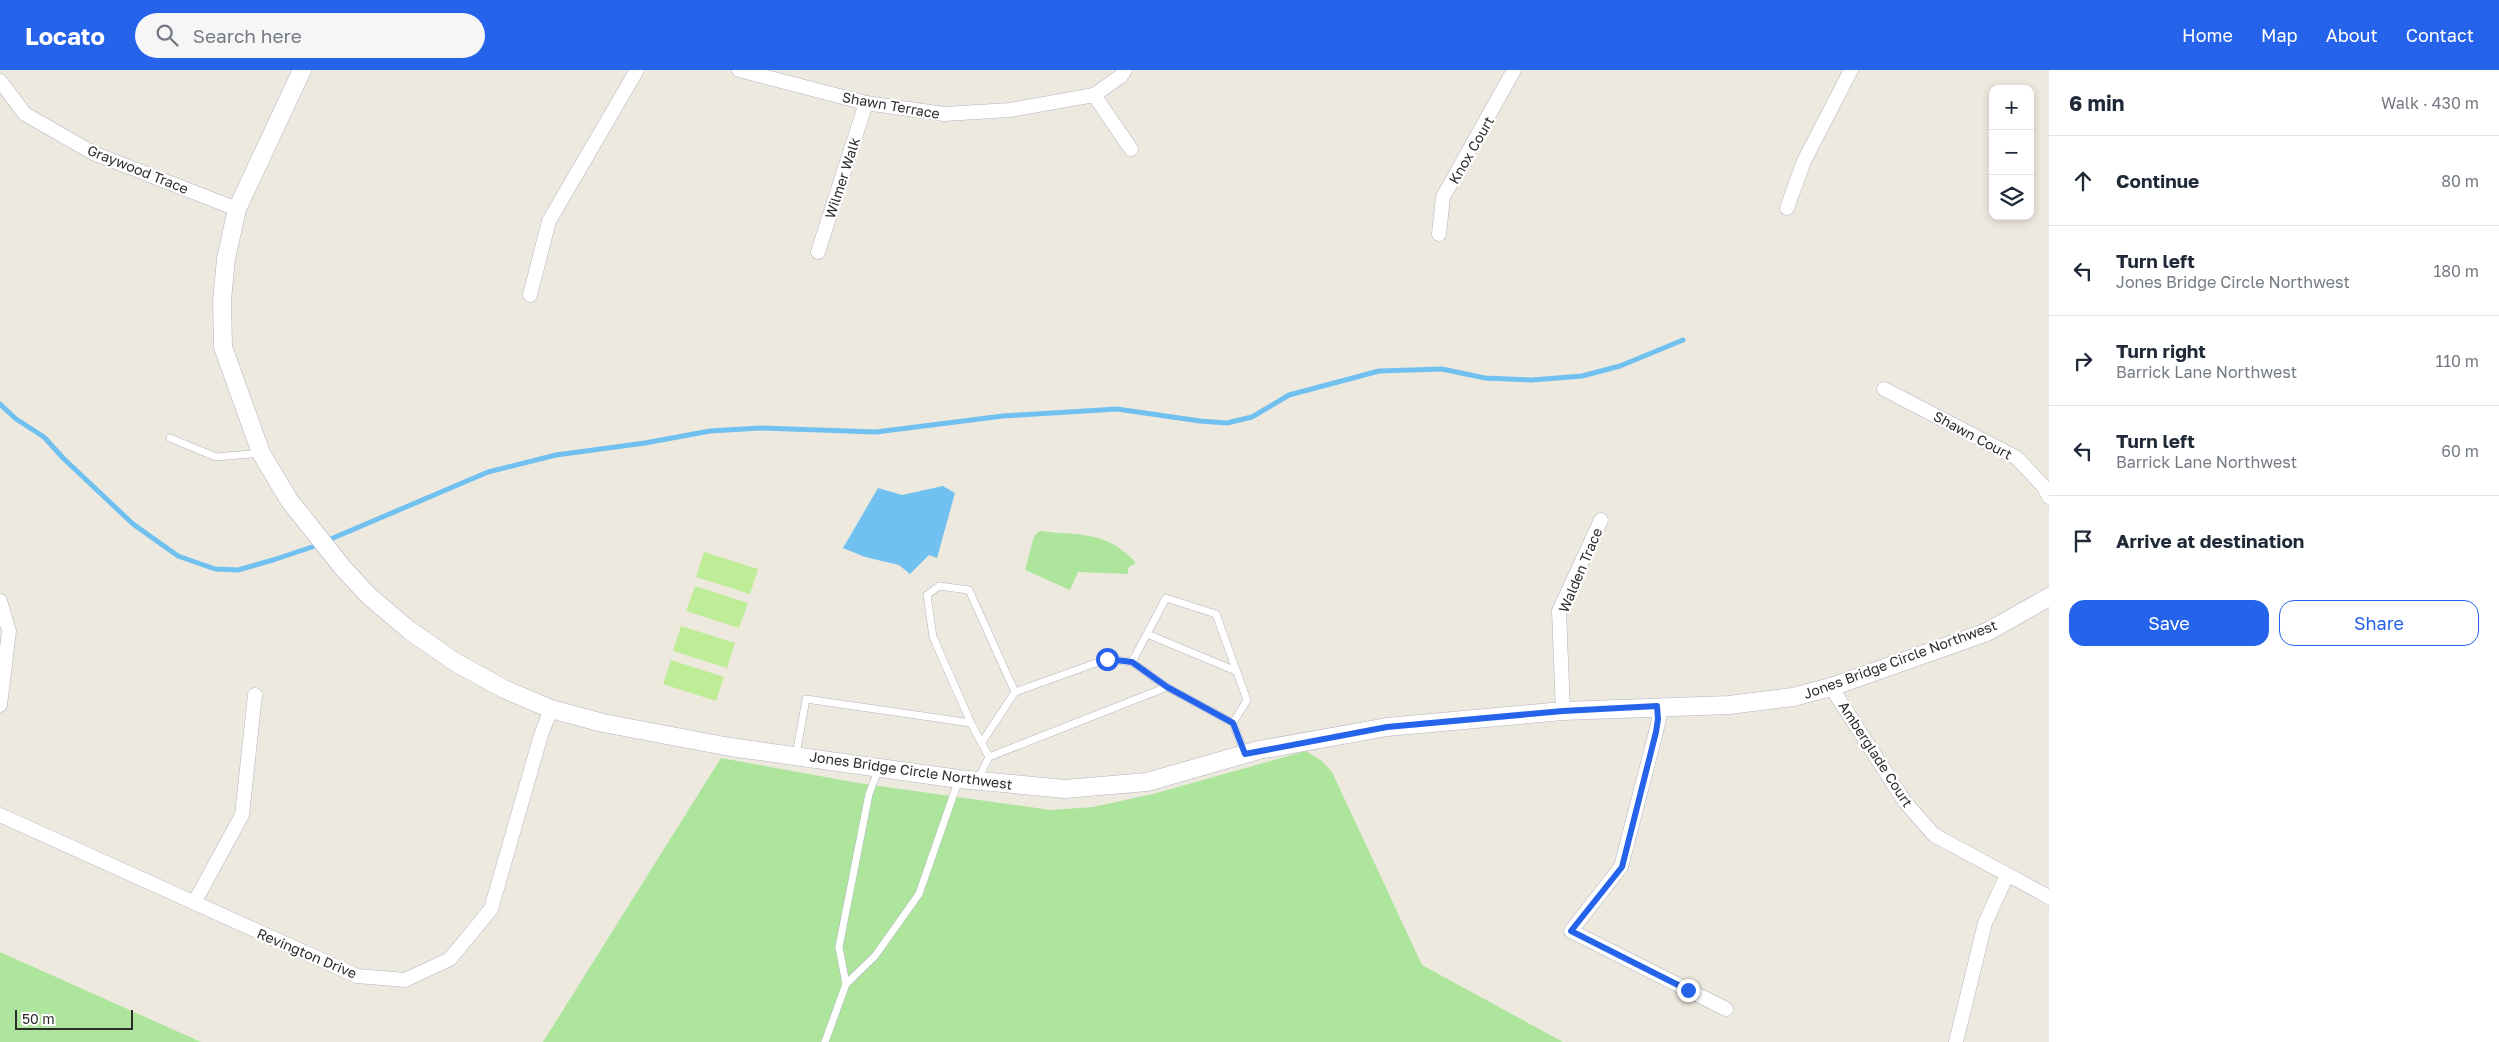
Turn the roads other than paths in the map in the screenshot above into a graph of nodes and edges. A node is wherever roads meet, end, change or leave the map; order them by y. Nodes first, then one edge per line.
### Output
1 (302, 70) edge
2 (637, 70) edge
3 (739, 70) edge
4 (1125, 70) edge
5 (1514, 70) edge
6 (1851, 70) edge
7 (0, 81) edge
8 (1094, 95) junction
9 (866, 104) junction
10 (1131, 149) dead end
11 (1787, 208) dead end
12 (238, 209) junction
13 (1439, 234) dead end
14 (818, 252) dead end
15 (530, 295) dead end
16 (1884, 389) dead end
17 (170, 438) dead end
18 (261, 453) junction
19 (2049, 497) edge
20 (1601, 520) dead end
21 (2049, 597) edge
22 (0, 601) edge
23 (1147, 634) junction
24 (1132, 662) junction
25 (1236, 671) junction
26 (1167, 687) junction
27 (1831, 687) junction
28 (1015, 692) junction
29 (255, 695) dead end
30 (0, 705) edge
31 (1657, 706) junction
32 (551, 709) junction
33 (1563, 711) junction
34 (972, 723) junction
35 (1233, 723) junction
36 (982, 742) junction
37 (1245, 754) junction
38 (796, 755) junction
39 (989, 757) junction
40 (879, 766) junction
41 (959, 779) junction
42 (977, 781) junction
43 (0, 815) edge
44 (2007, 875) junction
45 (2049, 897) edge
46 (194, 903) junction
47 (846, 984) junction
48 (1726, 1008) dead end
49 (825, 1042) edge
50 (1956, 1042) edge

1 - 12 street, Jones Bridge Circle Northwest
2 - 15 street
3 - 9 street, Shawn Terrace
4 - 8 street, Shawn Terrace
5 - 13 street, Knox Court
6 - 11 street
7 - 12 street, Graywood Trace
8 - 9 street, Shawn Terrace
8 - 10 street
9 - 14 street, Wilmer Walk
12 - 18 street, Jones Bridge Circle Northwest
16 - 19 street, Shawn Court
17 - 18 lane
18 - 32 street, Jones Bridge Circle Northwest
20 - 33 street, Walden Trace
21 - 27 street, Jones Bridge Circle Northwest
22 - 30 street
23 - 24 lane
23 - 25 lane
23 - 25 lane
24 - 26 lane
24 - 28 lane
25 - 35 lane
26 - 35 lane
26 - 39 lane
27 - 31 street, Jones Bridge Circle Northwest
27 - 44 street, Amberglade Court
28 - 34 lane
28 - 36 lane
29 - 46 street
31 - 33 street, Jones Bridge Circle Northwest
31 - 48 street
32 - 38 street, Jones Bridge Circle Northwest
32 - 46 street, Revington Drive
33 - 37 street, Jones Bridge Circle Northwest
34 - 36 lane
34 - 38 lane
35 - 37 lane
36 - 39 lane
37 - 42 street, Jones Bridge Circle Northwest
38 - 40 street, Jones Bridge Circle Northwest
39 - 42 lane
40 - 41 street, Jones Bridge Circle Northwest
40 - 47 lane
41 - 42 street, Jones Bridge Circle Northwest
41 - 47 lane
43 - 46 street, Revington Drive
44 - 45 street, Amberglade Court
44 - 50 street
47 - 49 lane

